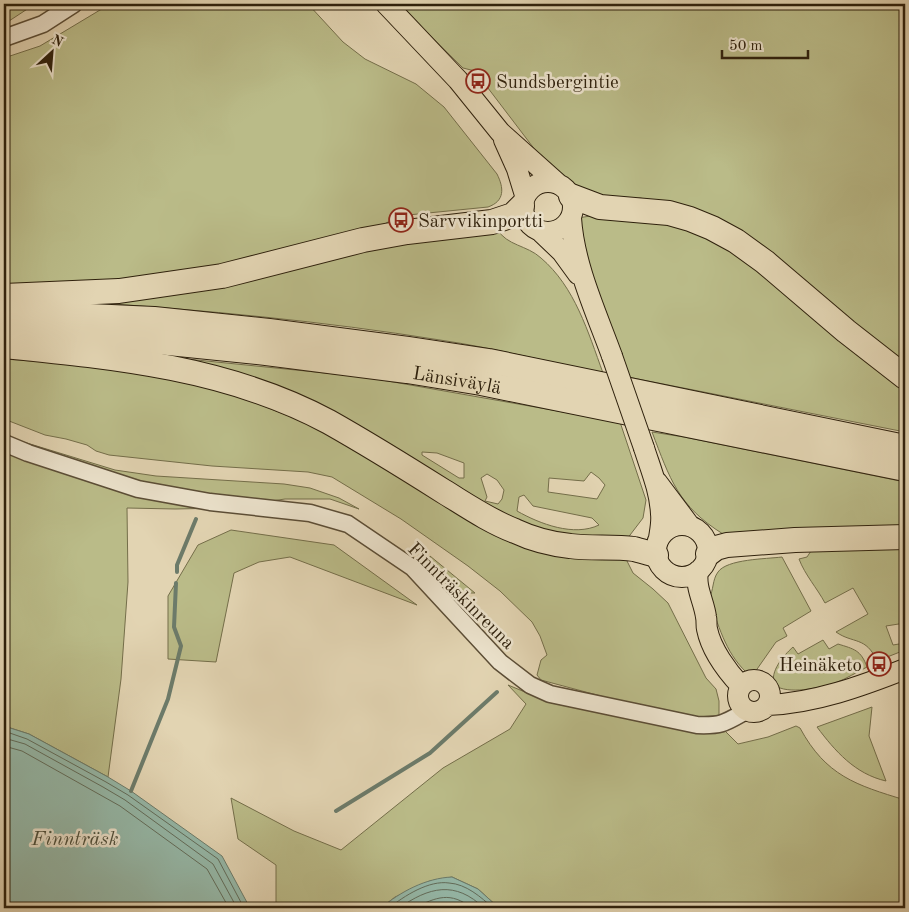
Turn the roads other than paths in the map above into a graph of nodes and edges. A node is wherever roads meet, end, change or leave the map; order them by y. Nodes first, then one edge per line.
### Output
1 (74, 4) edge
2 (387, 4) edge
3 (4, 38) edge
4 (500, 132) junction
5 (566, 199) junction
6 (524, 200) junction
7 (540, 231) junction
8 (586, 283) junction
9 (4, 296) edge
10 (4, 312) edge
11 (4, 331) edge
12 (4, 346) edge
13 (905, 377) edge
14 (4, 444) edge
15 (905, 447) edge
16 (905, 469) edge
17 (654, 478) junction
18 (690, 526) junction
19 (905, 537) edge
20 (657, 547) junction
21 (703, 562) junction
22 (673, 576) junction
23 (707, 629) junction
24 (905, 669) edge
25 (741, 686) junction
26 (768, 705) junction
27 (746, 711) junction

1 - 3 street
2 - 4 main road
4 - 5 main road
4 - 6 main road
5 - 6 main road
5 - 7 main road
5 - 8 main road
5 - 13 highway
6 - 7 main road
6 - 9 highway
7 - 8 main road
8 - 17 main road, bridge
10 - 15 highway, Länsiväylä
11 - 16 highway, Länsiväylä
12 - 20 highway
14 - 27 street, Finnträskinreuna
17 - 18 main road
17 - 20 main road
18 - 20 main road
18 - 21 main road
19 - 21 highway
20 - 22 main road
21 - 22 main road
21 - 23 main road
22 - 23 main road
23 - 25 main road
24 - 26 main road
25 - 26 main road
25 - 27 main road
26 - 27 main road

